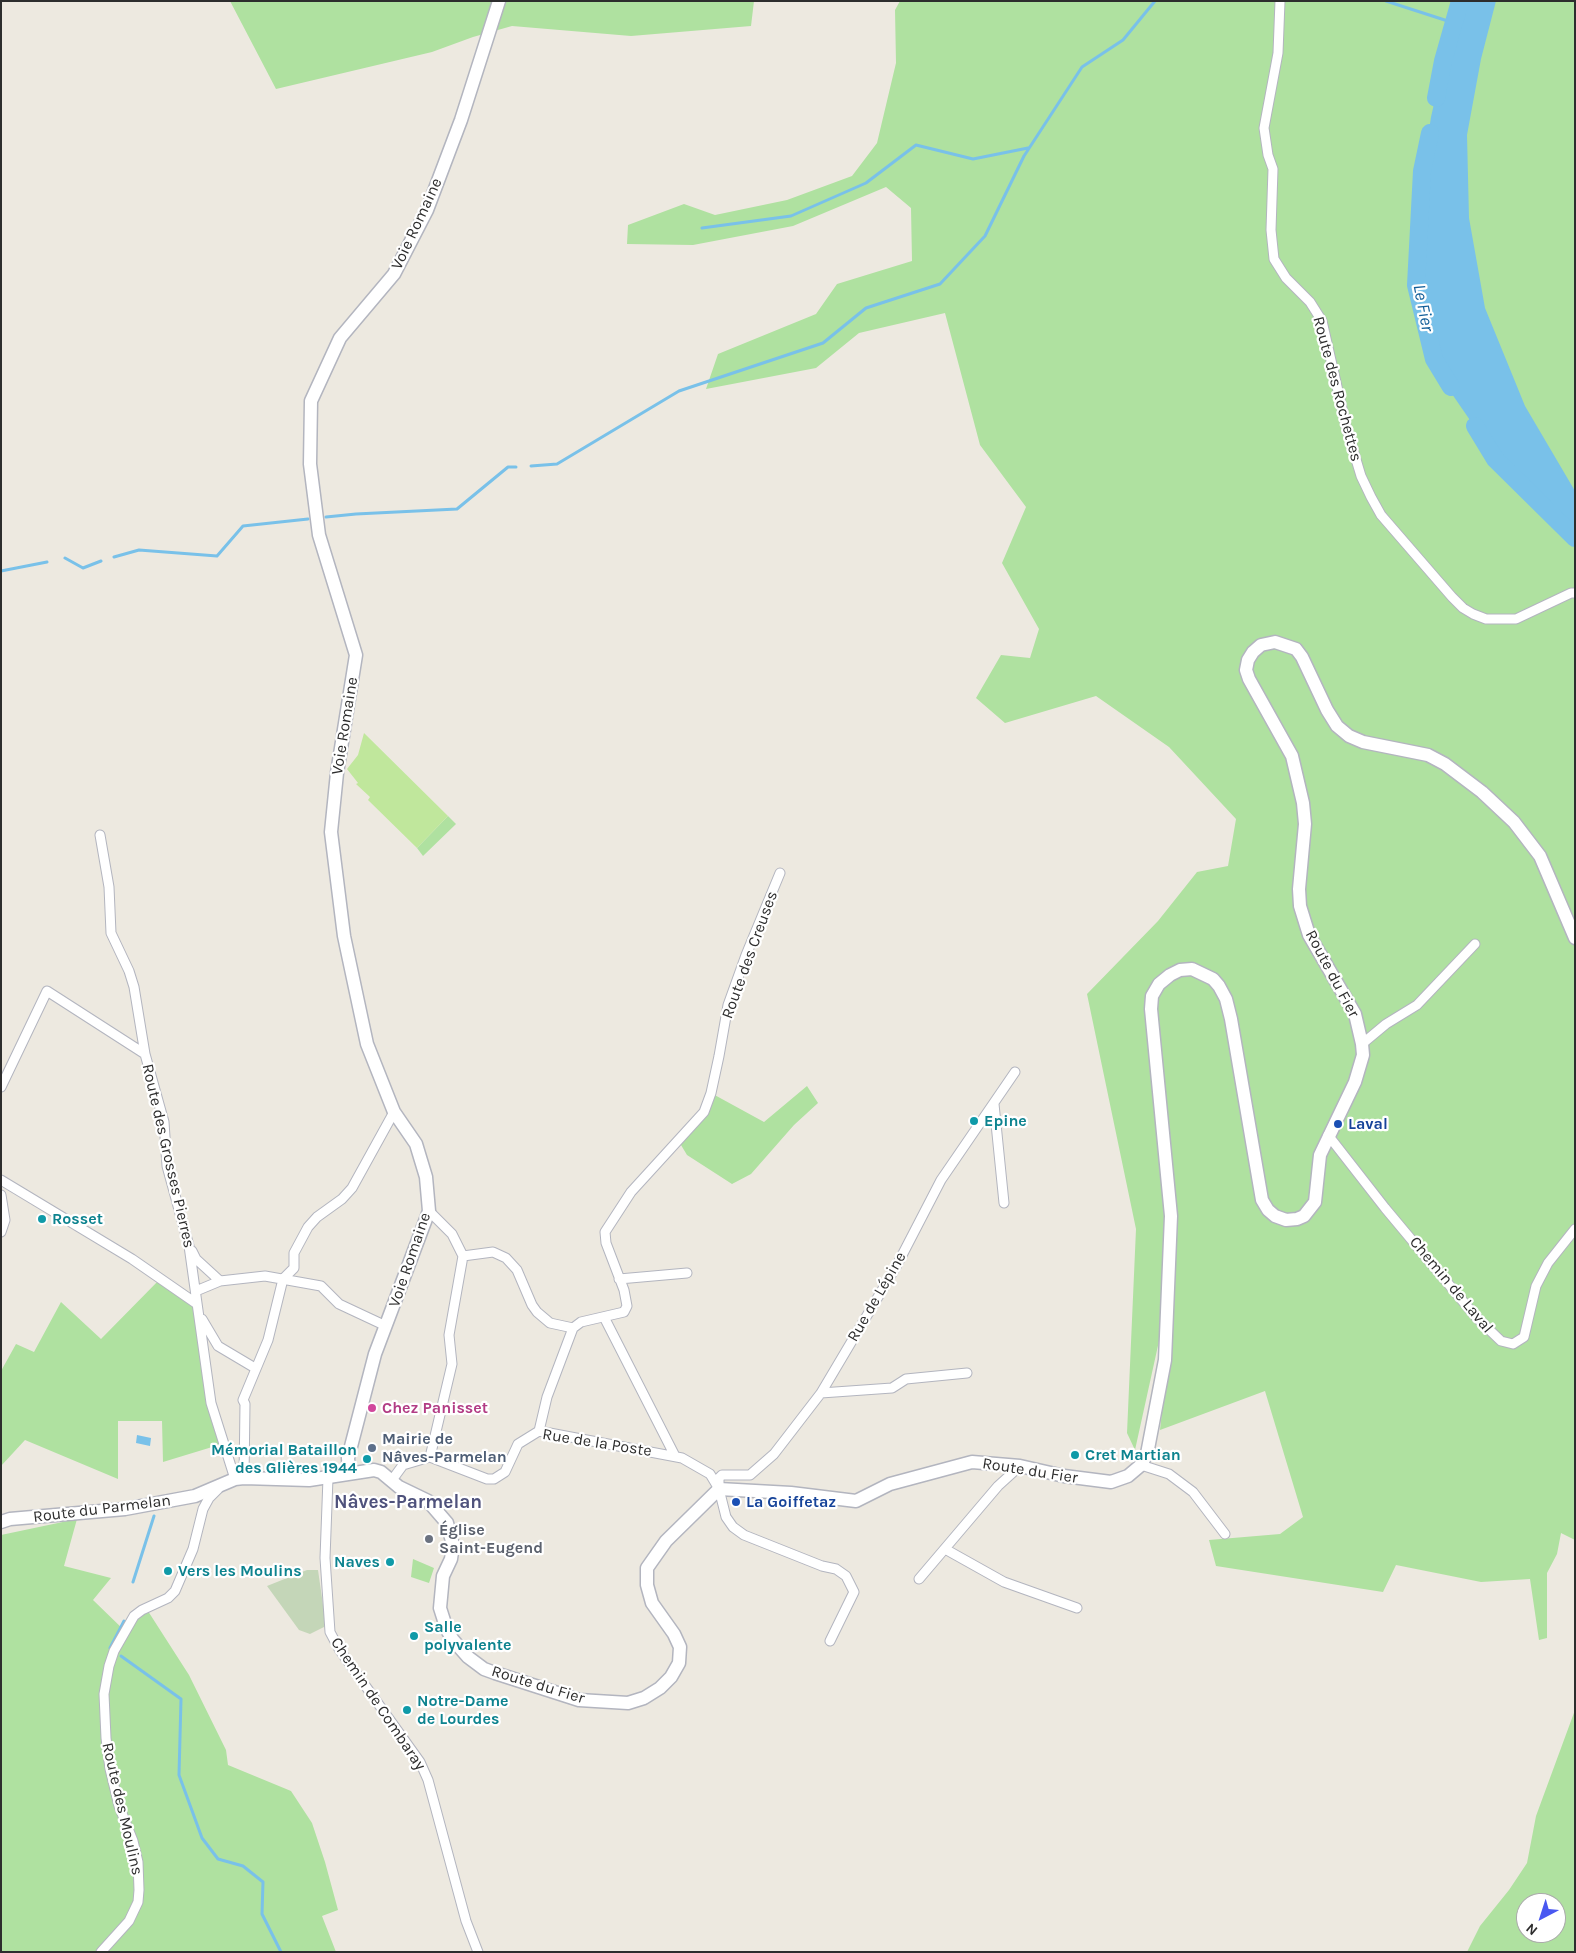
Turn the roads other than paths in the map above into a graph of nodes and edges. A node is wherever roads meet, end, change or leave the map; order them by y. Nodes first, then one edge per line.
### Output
1 (499, 1) edge
2 (1280, 1) edge
3 (1575, 593) edge
4 (100, 835) dead end
5 (780, 873) dead end
6 (1575, 938) edge
7 (1475, 944) dead end
8 (1362, 1044) junction
9 (144, 1054) junction
10 (1015, 1072) dead end
11 (1, 1087) edge
12 (994, 1104) junction
13 (394, 1112) junction
14 (1328, 1135) junction
15 (1, 1180) edge
16 (1, 1196) edge
17 (1004, 1203) dead end
18 (429, 1211) junction
19 (1575, 1229) edge
20 (1, 1232) edge
21 (189, 1246) junction
22 (463, 1256) junction
23 (687, 1273) dead end
24 (283, 1279) junction
25 (619, 1279) junction
26 (220, 1281) junction
27 (196, 1291) junction
28 (197, 1304) junction
29 (199, 1314) junction
30 (604, 1317) junction
31 (386, 1326) junction
32 (572, 1328) junction
33 (255, 1368) junction
34 (967, 1373) dead end
35 (821, 1393) junction
36 (539, 1431) junction
37 (675, 1456) junction
38 (430, 1457) junction
39 (1141, 1465) junction
40 (1020, 1466) junction
41 (349, 1473) junction
42 (239, 1478) junction
43 (328, 1478) junction
44 (392, 1480) junction
45 (222, 1485) junction
46 (719, 1489) junction
47 (1, 1522) edge
48 (1225, 1534) dead end
49 (946, 1549) junction
50 (919, 1579) dead end
51 (1077, 1608) dead end
52 (830, 1641) dead end
53 (101, 1952) edge
54 (478, 1952) edge

1 - 13 main road, Voie Romaine
2 - 3 street, Route des Rochettes
4 - 9 street, Route des Grosses Pierres
5 - 25 street, Route des Creuses
6 - 8 main road, Route du Fier
7 - 8 street
8 - 14 main road, Route du Fier
9 - 11 street
9 - 21 street, Route des Grosses Pierres
10 - 12 street, Rue de Lépine
12 - 17 street
12 - 35 street, Rue de Lépine
13 - 18 main road, Voie Romaine
13 - 24 street
14 - 19 street, Chemin de Laval
14 - 39 main road, Route du Fier
15 - 28 street
16 - 20 street
18 - 22 street
18 - 31 main road, Voie Romaine
21 - 26 street
21 - 27 street, Route des Grosses Pierres
22 - 32 street
22 - 38 street
23 - 25 street
24 - 26 street
24 - 31 street
24 - 33 street
25 - 30 street, Route des Creuses
26 - 27 street
27 - 28 street, Route des Grosses Pierres
28 - 29 street, Route des Grosses Pierres
29 - 33 street
29 - 42 street, Route des Grosses Pierres
30 - 32 street, Route des Creuses
30 - 37 street
31 - 41 main road, Voie Romaine
32 - 36 street
33 - 42 street
34 - 35 street
35 - 46 street, Rue de Lépine
36 - 37 street, Rue de la Poste
36 - 38 street, Rue de la Poste
37 - 46 street, Rue de la Poste
38 - 44 street
39 - 40 main road, Route du Fier
39 - 48 street
40 - 46 main road, Route du Fier
40 - 49 street
41 - 43 main road, Route du Parmelan
41 - 44 main road, Route du Fier
42 - 43 main road, Route du Parmelan
42 - 45 main road, Route du Parmelan
43 - 54 street, Chemin de Combaray
44 - 46 main road, Route du Fier
45 - 47 main road, Route du Parmelan
45 - 53 street, Route des Moulins
46 - 52 street
49 - 50 street
49 - 51 street

